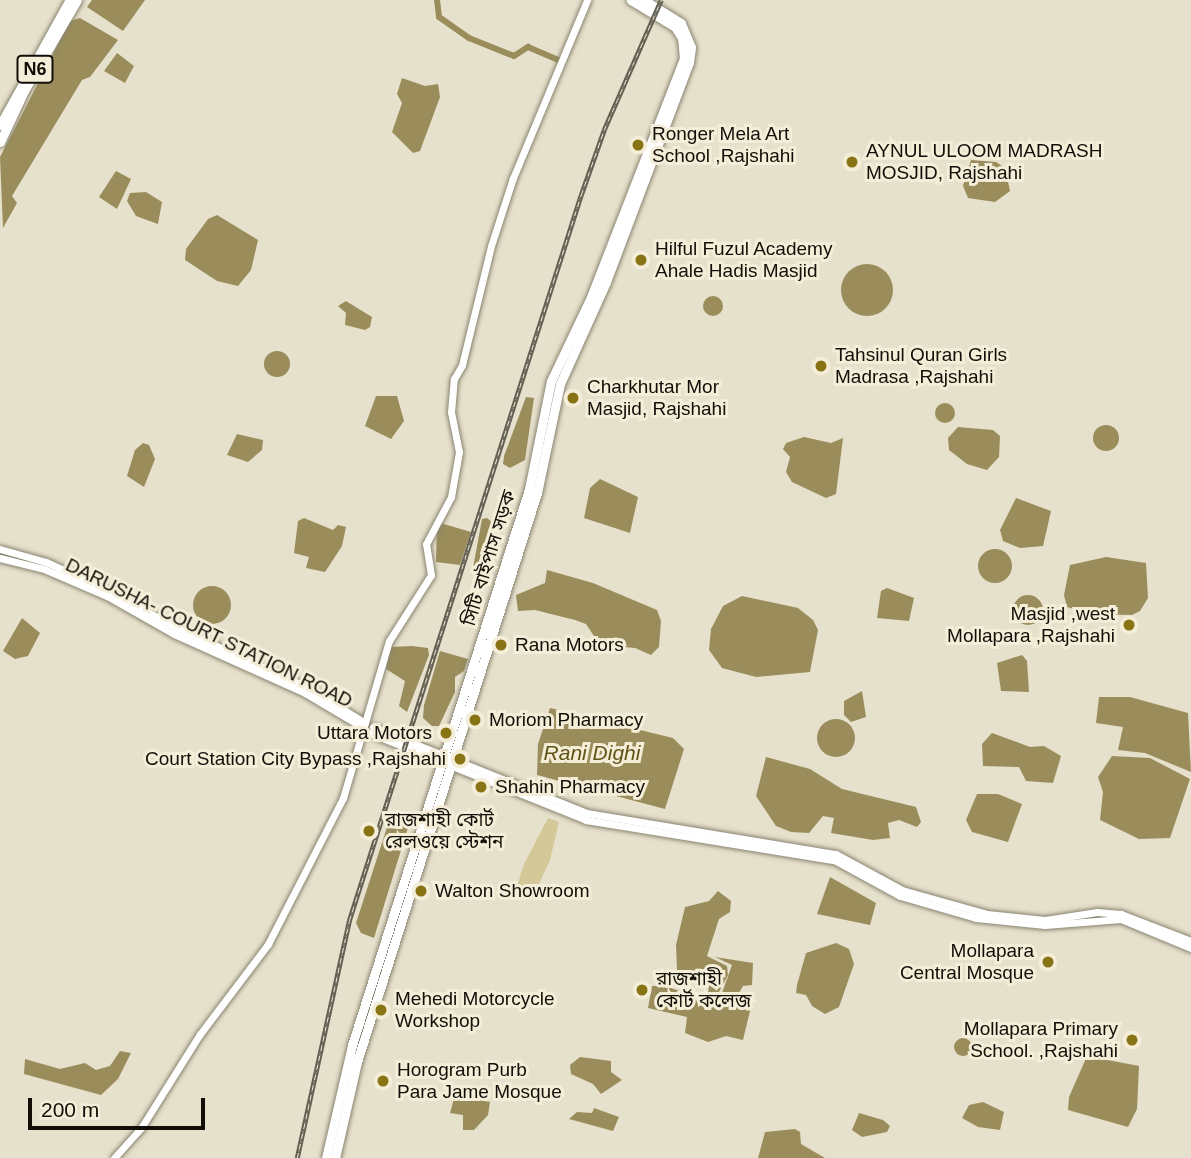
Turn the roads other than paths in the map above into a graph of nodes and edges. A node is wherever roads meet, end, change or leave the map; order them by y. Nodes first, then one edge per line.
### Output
1 (70, 0) edge
2 (77, 0) edge
3 (587, 0) edge
4 (631, 0) edge
5 (644, 0) edge
6 (0, 125) edge
7 (0, 142) edge
8 (0, 549) edge
9 (0, 558) edge
10 (367, 727) junction
11 (450, 761) junction
12 (1191, 941) edge
13 (1191, 948) edge
14 (114, 1158) edge
15 (326, 1158) edge
16 (335, 1158) edge

1 - 6 main road, N6
2 - 7 main road, N6
3 - 10 street
4 - 11 main road, সিটি বাইপাস সড়ক
5 - 11 main road
8 - 10 street, DARUSHA- COURT STATION ROAD
9 - 10 street, DARUSHA- COURT STATION ROAD
10 - 11 street, DARUSHA- COURT STATION ROAD
10 - 14 street
11 - 12 street, DARUSHA- COURT STATION ROAD
11 - 13 street, DARUSHA- COURT STATION ROAD
11 - 15 main road, সিটি বাইপাস সড়ক
11 - 16 main road

